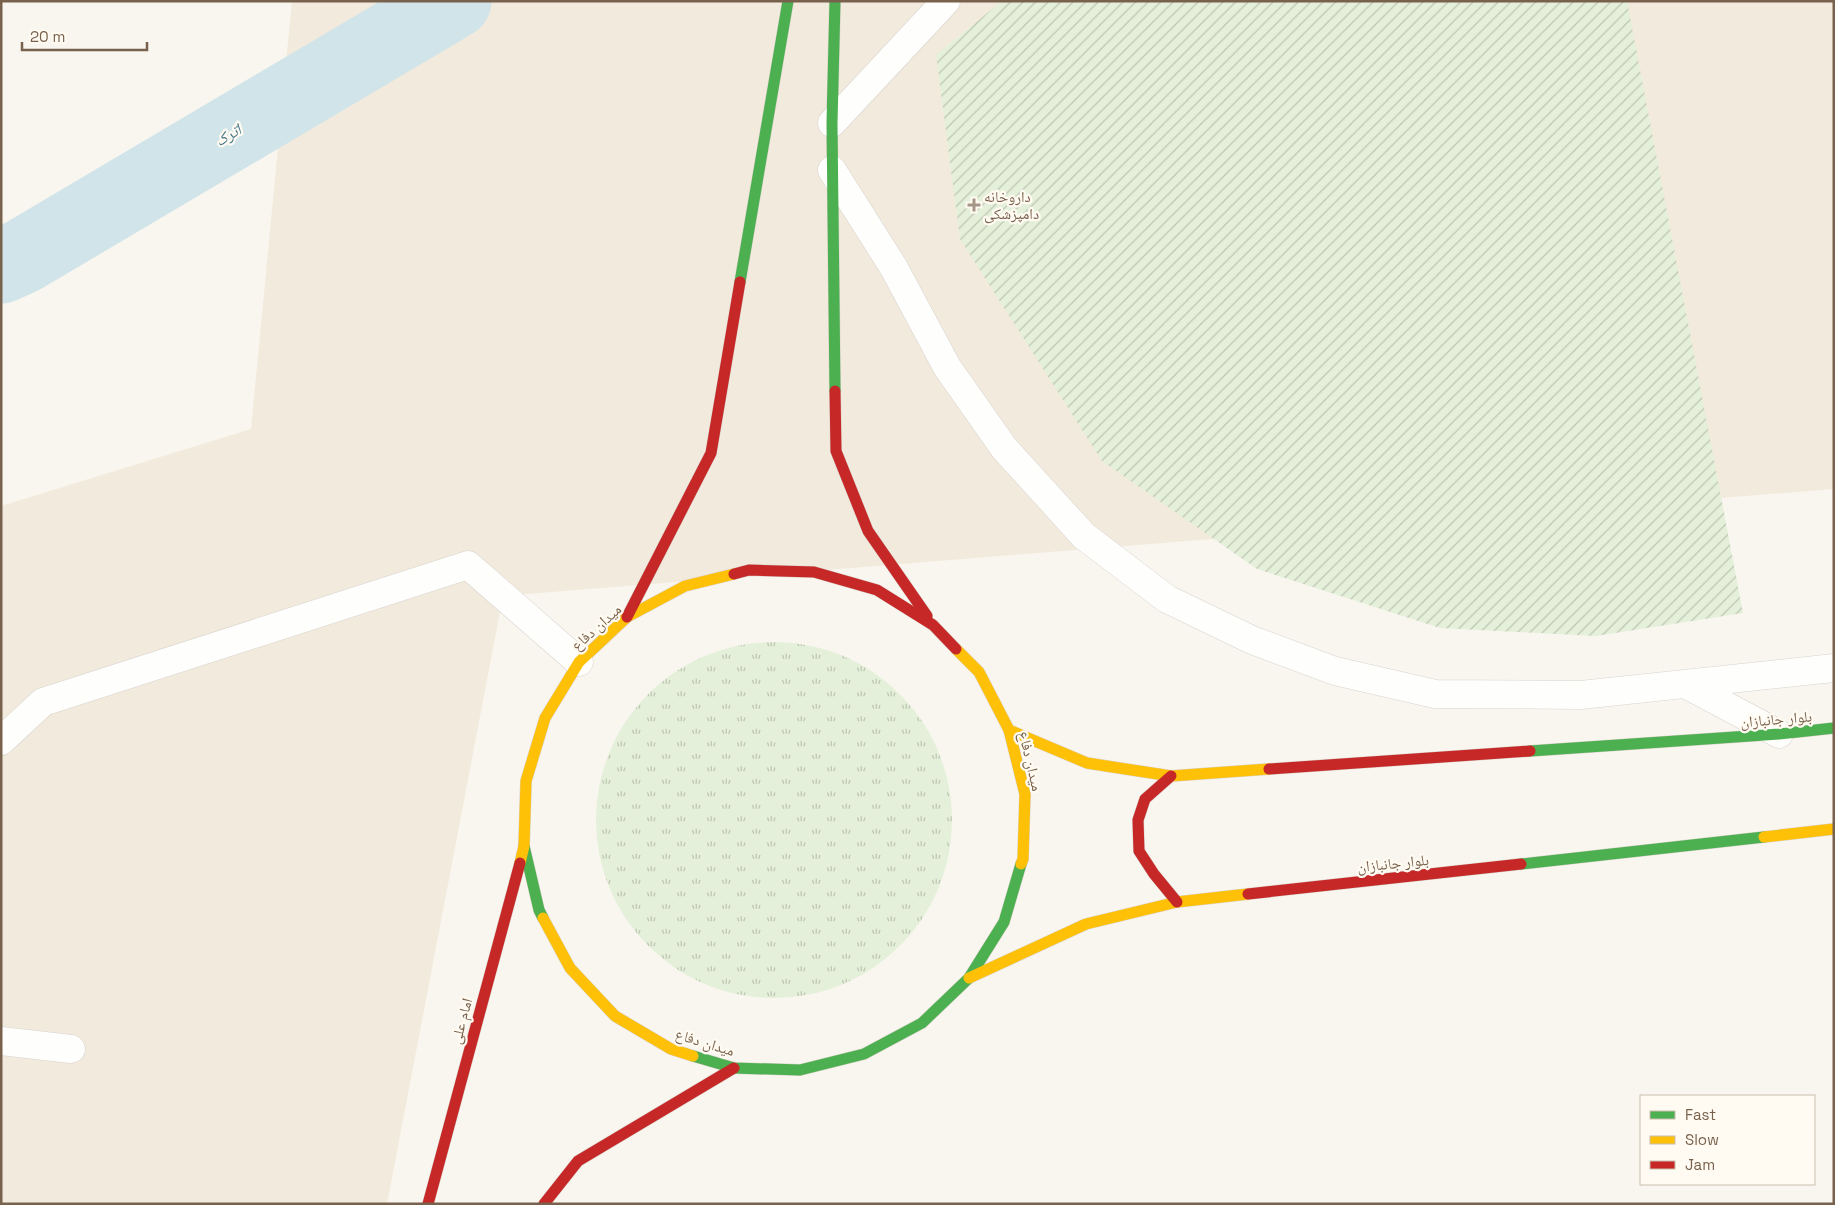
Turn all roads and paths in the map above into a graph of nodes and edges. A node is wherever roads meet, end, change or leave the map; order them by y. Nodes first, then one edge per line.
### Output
1 (788, 1) edge
2 (835, 1) edge
3 (946, 1) edge
4 (832, 123) junction
5 (832, 170) junction
6 (627, 617) junction
7 (933, 625) junction
8 (579, 662) junction
9 (1834, 668) edge
10 (1687, 684) junction
11 (1834, 728) edge
12 (1009, 730) junction
13 (1779, 734) junction
14 (1, 741) edge
15 (1171, 776) junction
16 (1834, 830) edge
17 (524, 846) junction
18 (1177, 902) junction
19 (970, 978) junction
20 (1, 1041) edge
21 (71, 1049) dead end
22 (734, 1068) junction
23 (428, 1204) edge
24 (544, 1204) edge

1 - 6 main road
2 - 4 main road
3 - 4 street
4 - 5 main road
5 - 7 main road
5 - 10 street
6 - 7 main road, میدان دفاع
6 - 8 main road, میدان دفاع
7 - 12 main road, میدان دفاع
8 - 14 street
8 - 17 main road, میدان دفاع
9 - 10 street
10 - 13 street
11 - 13 main road, بلوار جانبازان
12 - 15 main road, بلوار جانبازان
12 - 19 main road, میدان دفاع
13 - 15 main road, بلوار جانبازان
15 - 18 main road
16 - 18 main road, بلوار جانبازان
17 - 22 main road, میدان دفاع
17 - 23 main road, امام علی
18 - 19 main road, بلوار جانبازان
19 - 22 main road, میدان دفاع
20 - 21 street
22 - 24 main road

